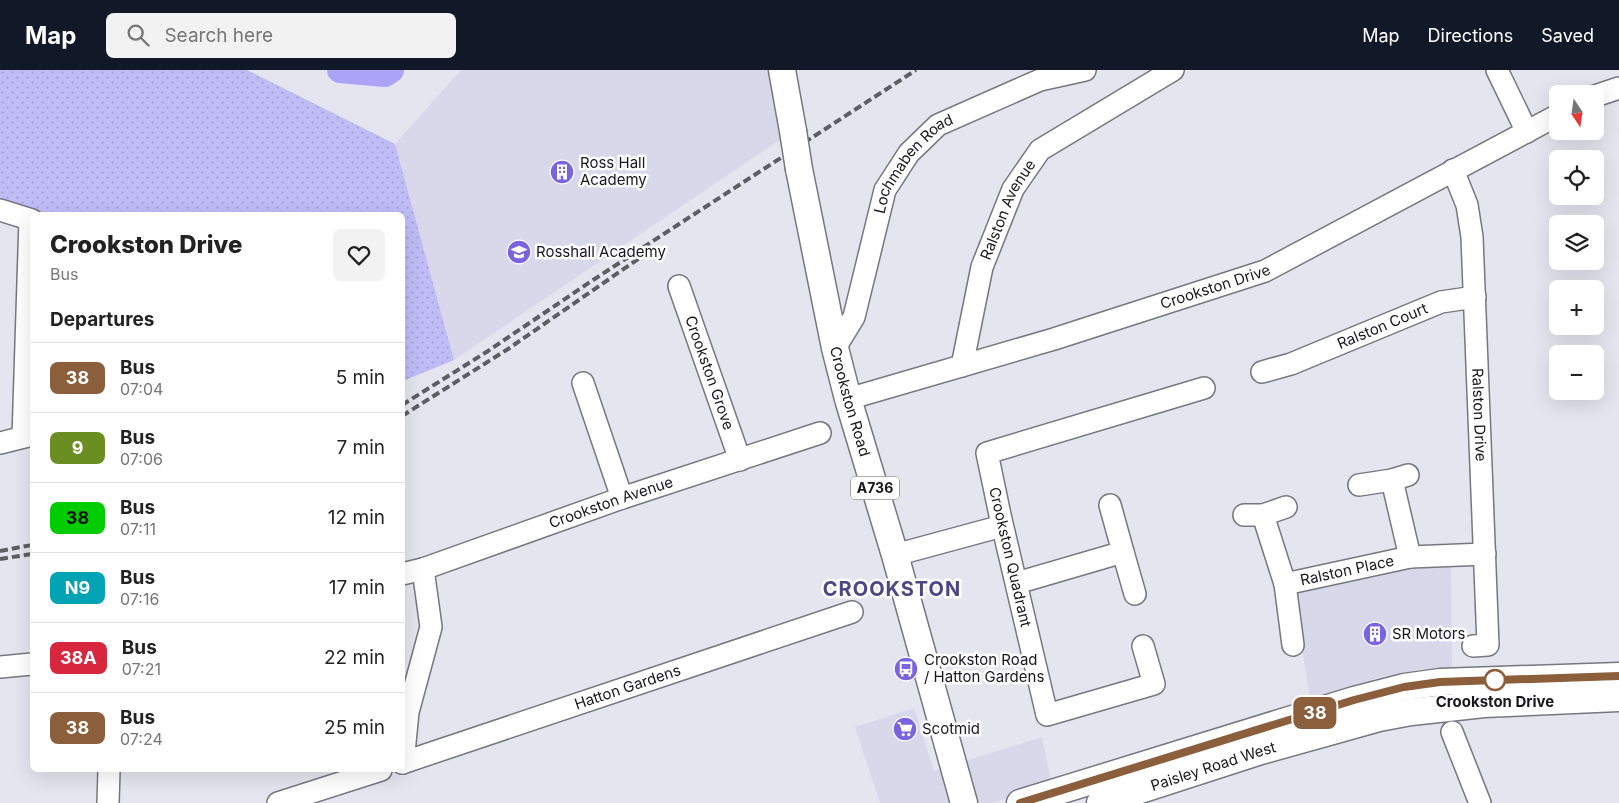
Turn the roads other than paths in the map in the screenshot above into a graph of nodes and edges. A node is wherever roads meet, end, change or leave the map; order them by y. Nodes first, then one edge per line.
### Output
1 (782, 70) edge
2 (1085, 70) edge
3 (1168, 70) edge
4 (1497, 70) edge
5 (1618, 70) edge
6 (1619, 86) edge
7 (1604, 92) edge
8 (1549, 120) edge
9 (1527, 132) junction
10 (1453, 170) junction
11 (0, 210) edge
12 (30, 220) edge
13 (679, 286) dead end
14 (30, 292) edge
15 (1475, 297) junction
16 (835, 348) junction
17 (962, 366) junction
18 (1262, 372) dead end
19 (583, 383) dead end
20 (1194, 396) dead end
21 (848, 399) junction
22 (820, 433) dead end
23 (28, 436) edge
24 (0, 443) edge
25 (740, 460) junction
26 (1359, 485) dead end
27 (622, 498) junction
28 (1110, 505) dead end
29 (1286, 507) dead end
30 (1002, 526) junction
31 (1123, 552) junction
32 (1485, 554) junction
33 (895, 555) junction
34 (1410, 557) junction
35 (413, 571) edge
36 (1017, 583) junction
37 (1285, 584) junction
38 (1135, 594) dead end
39 (852, 612) dead end
40 (1293, 645) dead end
41 (1143, 646) dead end
42 (1473, 646) dead end
43 (30, 664) edge
44 (0, 667) edge
45 (1619, 676) edge
46 (1619, 698) edge
47 (1330, 720) junction
48 (1452, 732) dead end
49 (405, 743) edge
50 (405, 762) edge
51 (109, 772) edge
52 (375, 772) edge
53 (108, 803) edge
54 (278, 803) edge
55 (964, 803) edge
56 (1020, 803) edge
57 (1100, 803) edge
58 (1480, 803) edge

1 - 16 main road, Crookston Road / A736, bridge
2 - 16 street, Lochmaben Road
3 - 17 street, Ralston Avenue
4 - 9 street
5 - 6 street
6 - 7 street
8 - 9 street, Crookston Drive
9 - 10 street, Crookston Drive
10 - 15 street, Ralston Drive
10 - 17 street, Crookston Drive
11 - 12 street
13 - 25 street, Crookston Grove
14 - 23 street
15 - 18 street, Ralston Court
15 - 32 street, Ralston Drive
16 - 21 main road, Crookston Road / A736
17 - 21 street, Crookston Drive
19 - 27 street
20 - 30 street, Crookston Quadrant
21 - 33 main road, Crookston Road / A736
22 - 25 street, Crookston Avenue
23 - 24 street
25 - 27 street, Crookston Avenue
26 - 34 street, Ralston Place
27 - 35 street, Crookston Avenue
28 - 31 street
29 - 37 street, Ralston Place
30 - 33 street
30 - 36 street, Crookston Quadrant
31 - 36 street
31 - 38 street
32 - 34 street, Ralston Place
32 - 42 street, Ralston Drive
33 - 55 main road, Crookston Road / A736
34 - 37 street, Ralston Place
35 - 49 street
36 - 41 street, Crookston Quadrant
37 - 40 street, Ralston Place
39 - 50 street, Hatton Gardens
43 - 44 street
45 - 47 main road, Paisley Road West
46 - 47 main road, Paisley Road West
47 - 56 main road, Paisley Road West
47 - 57 main road, Paisley Road West
48 - 58 street
51 - 53 street
52 - 54 street

